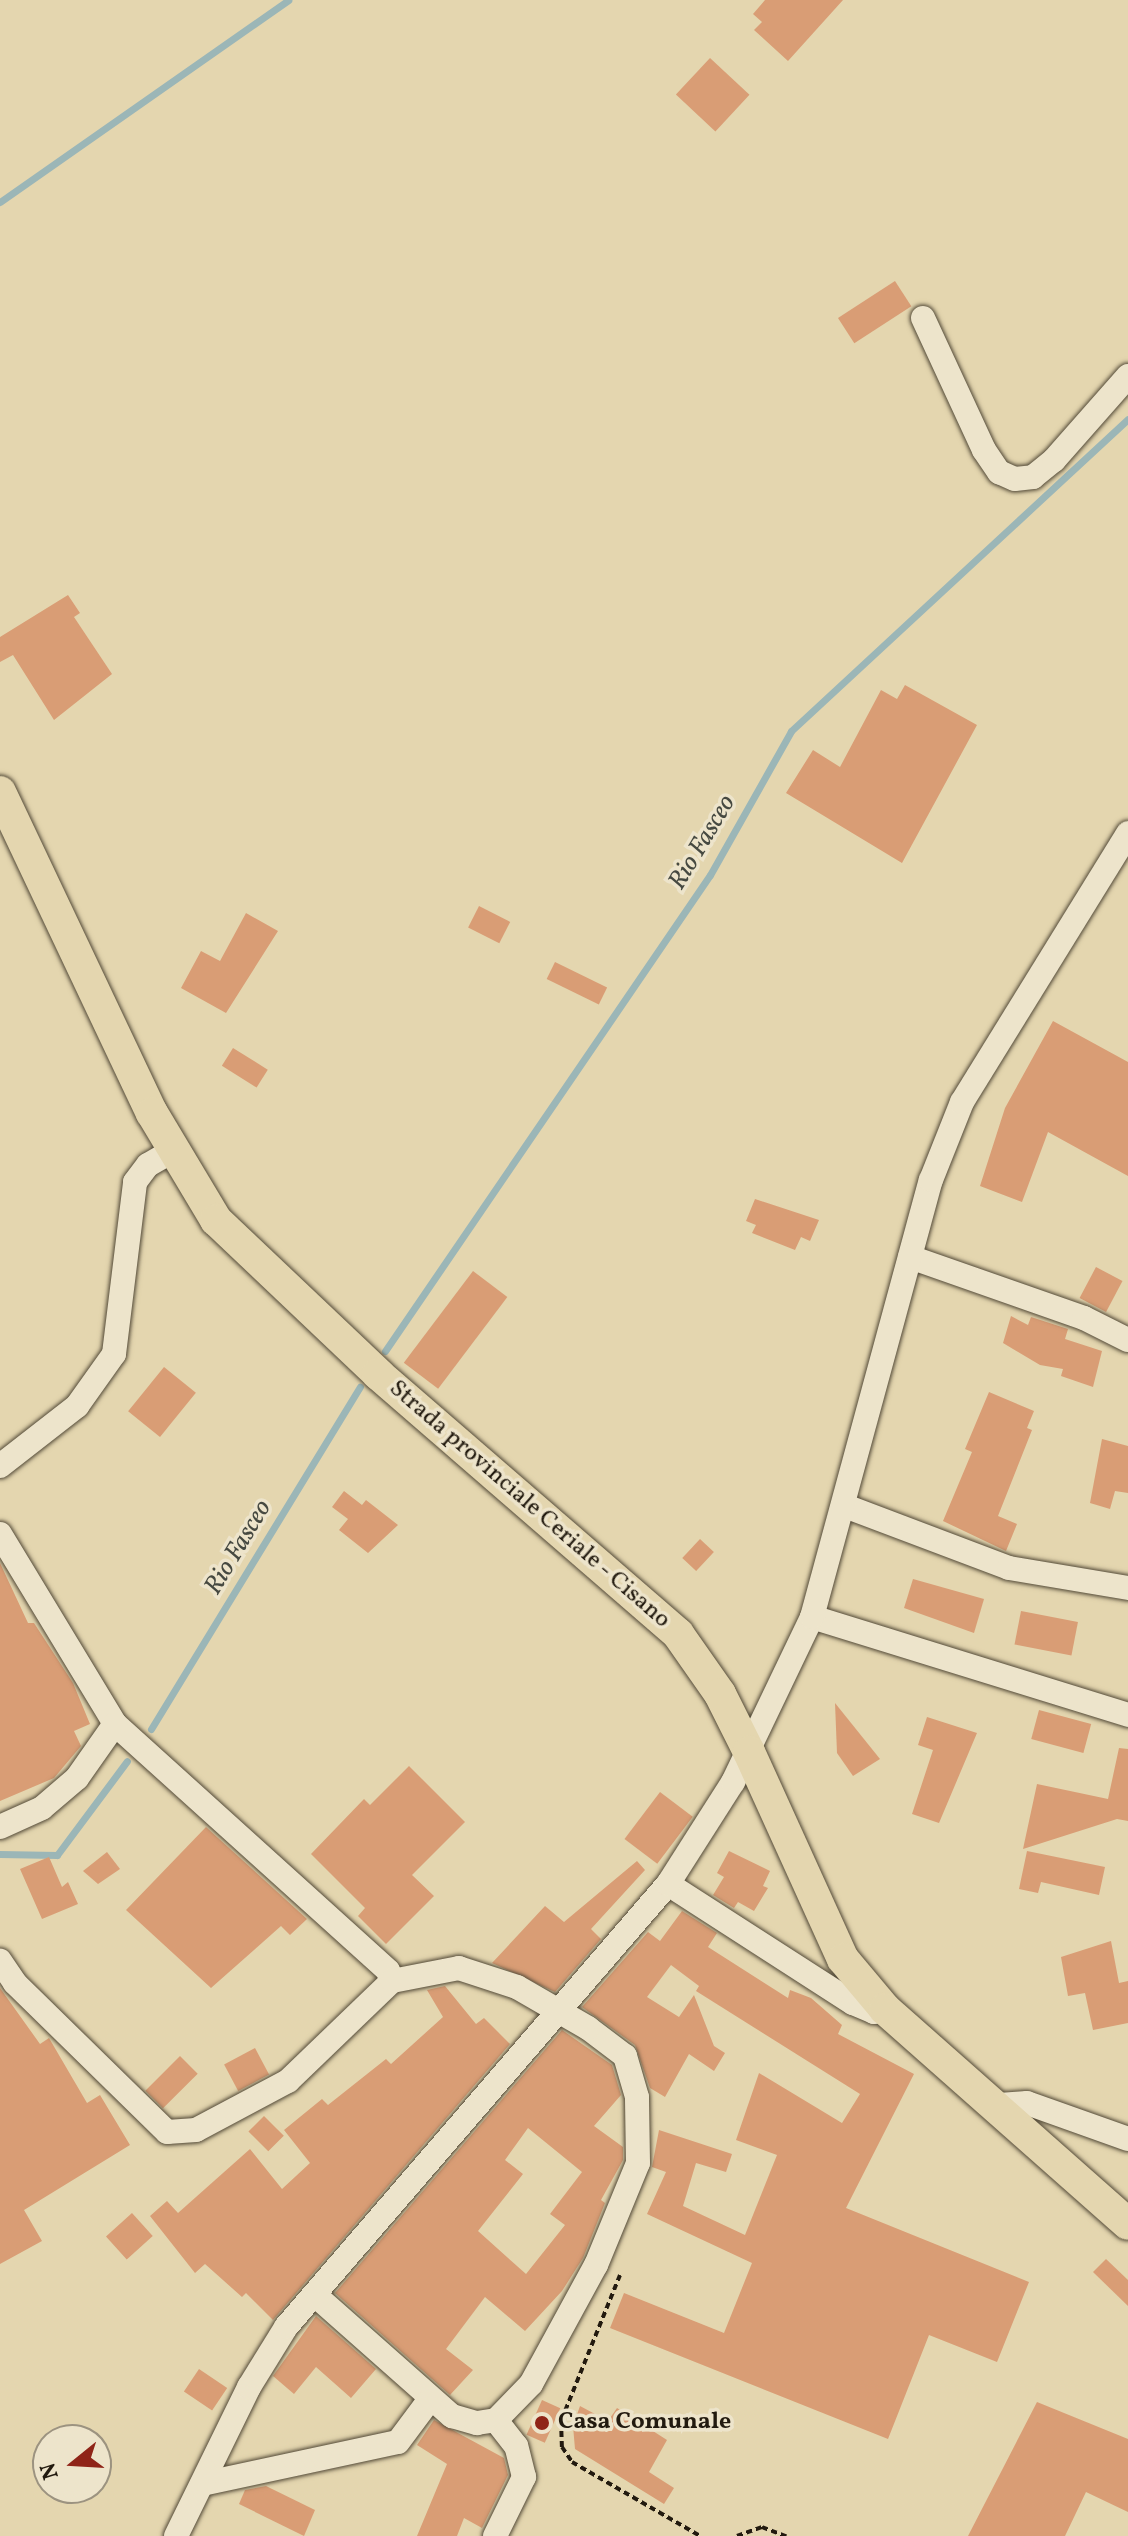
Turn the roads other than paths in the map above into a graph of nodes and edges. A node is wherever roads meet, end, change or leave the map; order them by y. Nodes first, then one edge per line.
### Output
1 (923, 318) dead end
2 (1128, 376) edge
3 (0, 792) edge
4 (1128, 833) edge
5 (172, 1151) junction
6 (910, 1257) junction
7 (1128, 1340) edge
8 (0, 1466) edge
9 (845, 1506) junction
10 (0, 1534) edge
11 (1128, 1588) edge
12 (812, 1617) junction
13 (1128, 1715) edge
14 (115, 1724) junction
15 (749, 1752) junction
16 (0, 1827) edge
17 (668, 1884) junction
18 (0, 1961) edge
19 (392, 1981) junction
20 (885, 2009) junction
21 (560, 2012) junction
22 (999, 2105) junction
23 (1128, 2139) edge
24 (1128, 2224) edge
25 (315, 2295) junction
26 (430, 2399) junction
27 (496, 2420) junction
28 (202, 2484) junction
29 (176, 2536) edge
30 (495, 2536) edge

1 - 2 street
3 - 5 main road, Strada provinciale Ceriale - Cisano
4 - 6 street
5 - 8 street
5 - 15 main road, Strada provinciale Ceriale - Cisano
6 - 7 street
6 - 9 street
9 - 11 street
9 - 12 street
10 - 14 street
12 - 13 street
12 - 15 street
14 - 16 street
14 - 19 street
15 - 17 street
15 - 20 main road, Strada provinciale Ceriale - Cisano
17 - 20 street
17 - 21 street
18 - 19 street
19 - 21 street
20 - 22 main road, Strada provinciale Ceriale - Cisano
21 - 25 street
21 - 27 street
22 - 23 street
22 - 24 main road, Strada provinciale Ceriale - Cisano
25 - 26 street
25 - 28 street
26 - 27 street
26 - 28 street
27 - 30 street
28 - 29 street

